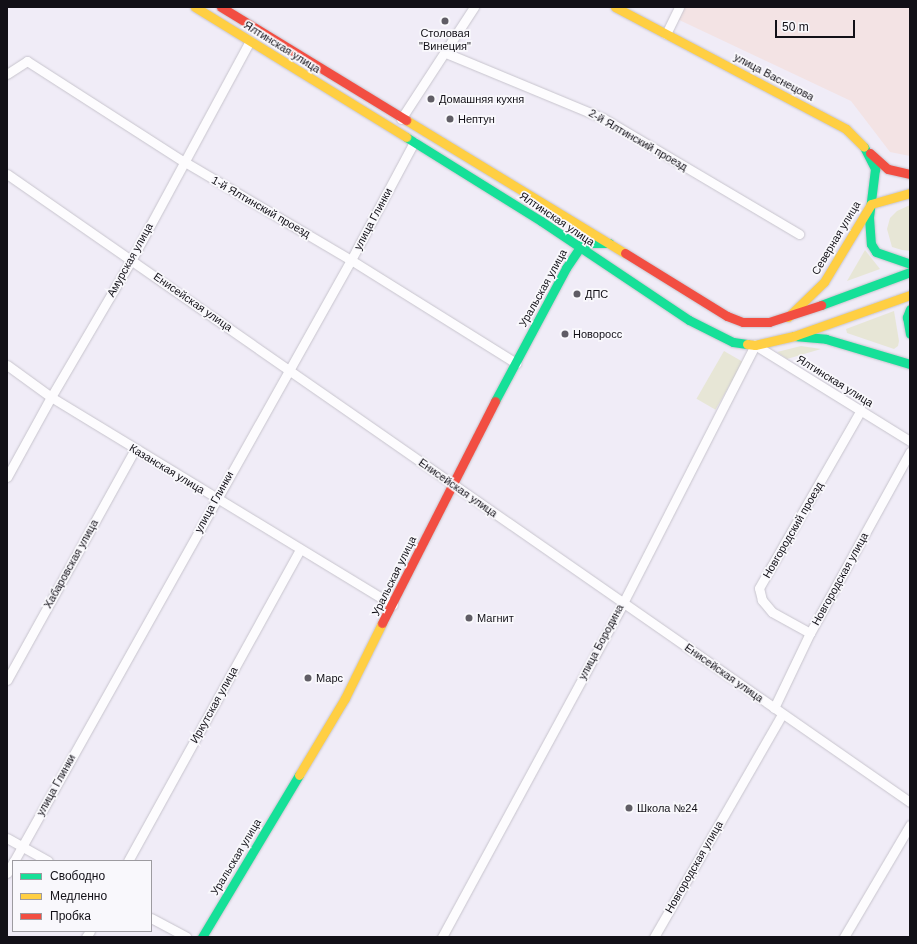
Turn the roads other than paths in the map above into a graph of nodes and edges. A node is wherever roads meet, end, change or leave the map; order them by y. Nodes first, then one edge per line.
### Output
1 (195, 7) edge
2 (221, 7) edge
3 (474, 7) edge
4 (615, 7) edge
5 (679, 7) edge
6 (666, 34) junction
7 (250, 41) junction
8 (446, 53) junction
9 (7, 74) edge
10 (401, 119) junction
11 (414, 142) junction
12 (866, 149) junction
13 (183, 161) junction
14 (7, 174) edge
15 (910, 174) edge
16 (910, 193) edge
17 (871, 204) junction
18 (799, 234) dead end
19 (610, 243) junction
20 (578, 249) junction
21 (132, 259) junction
22 (351, 260) junction
23 (910, 264) edge
24 (910, 272) edge
25 (910, 294) edge
26 (910, 309) edge
27 (787, 318) junction
28 (910, 334) edge
29 (794, 336) junction
30 (756, 345) junction
31 (516, 363) junction
32 (910, 364) edge
33 (7, 365) edge
34 (288, 369) junction
35 (50, 397) junction
36 (861, 410) junction
37 (910, 441) edge
38 (134, 449) junction
39 (910, 452) edge
40 (7, 477) edge
41 (451, 484) junction
42 (216, 499) junction
43 (300, 549) junction
44 (623, 603) junction
45 (393, 605) junction
46 (810, 633) junction
47 (7, 680) edge
48 (774, 708) junction
49 (782, 714) junction
50 (910, 802) edge
51 (910, 825) edge
52 (7, 838) edge
53 (22, 846) junction
54 (14, 860) edge
55 (46, 860) edge
56 (129, 860) edge
57 (12, 864) edge
58 (7, 873) edge
59 (152, 919) edge
60 (186, 937) edge
61 (202, 937) edge
62 (442, 937) edge
63 (654, 937) edge
64 (844, 937) edge

1 - 7 main road, Ялтинская улица
2 - 10 main road, Ялтинская улица
3 - 8 street
4 - 6 main road, улица Васнецова
5 - 6 street
6 - 12 main road, улица Васнецова
7 - 11 main road, Ялтинская улица
7 - 13 street, Амурская улица
8 - 10 street
8 - 18 street, 2-й Ялтинский проезд
9 - 13 street, 1-й Ялтинский проезд
10 - 19 main road, Ялтинская улица
11 - 20 main road, Ялтинская улица
11 - 22 street, улица Глинки
12 - 15 main road
12 - 17 main road, улица Васнецова
13 - 21 street, Амурская улица
13 - 22 street, 1-й Ялтинский проезд
14 - 21 street, Енисейская улица
16 - 17 main road, Северная улица
17 - 23 main road, Северная улица
17 - 27 main road, Северная улица
19 - 20 main road, Уральская улица
19 - 27 main road, Ялтинская улица
20 - 30 main road, Ялтинская улица
20 - 31 main road, Уральская улица
21 - 34 street, Енисейская улица
21 - 35 street, Амурская улица
22 - 31 street, 1-й Ялтинский проезд
22 - 34 street, улица Глинки
24 - 27 main road
25 - 29 main road
26 - 28 main road
29 - 30 main road
29 - 32 main road
30 - 36 street, Ялтинская улица
30 - 44 street, улица Бородина
31 - 41 main road, Уральская улица
33 - 35 street, Казанская улица
34 - 41 street, Енисейская улица
34 - 42 street, улица Глинки
35 - 38 street, Казанская улица
35 - 40 street, Амурская улица
36 - 37 street, Ялтинская улица
36 - 46 street, Новгородский проезд
38 - 42 street, Казанская улица
38 - 47 street, Хабаровская улица
39 - 46 street, Новгородская улица
41 - 44 street, Енисейская улица
41 - 45 main road, Уральская улица
42 - 43 street, Казанская улица
42 - 53 street, улица Глинки
43 - 45 street, Казанская улица
43 - 56 street, Иркутская улица
44 - 48 street, Енисейская улица
44 - 62 street, улица Бородина
45 - 61 main road, Уральская улица
46 - 48 street, Новгородская улица
48 - 49 street, Енисейская улица
49 - 50 street, Енисейская улица
49 - 63 street, Новгородская улица
51 - 64 street
52 - 53 street
53 - 54 street, улица Глинки
53 - 55 street
57 - 58 street, улица Глинки
59 - 60 street

